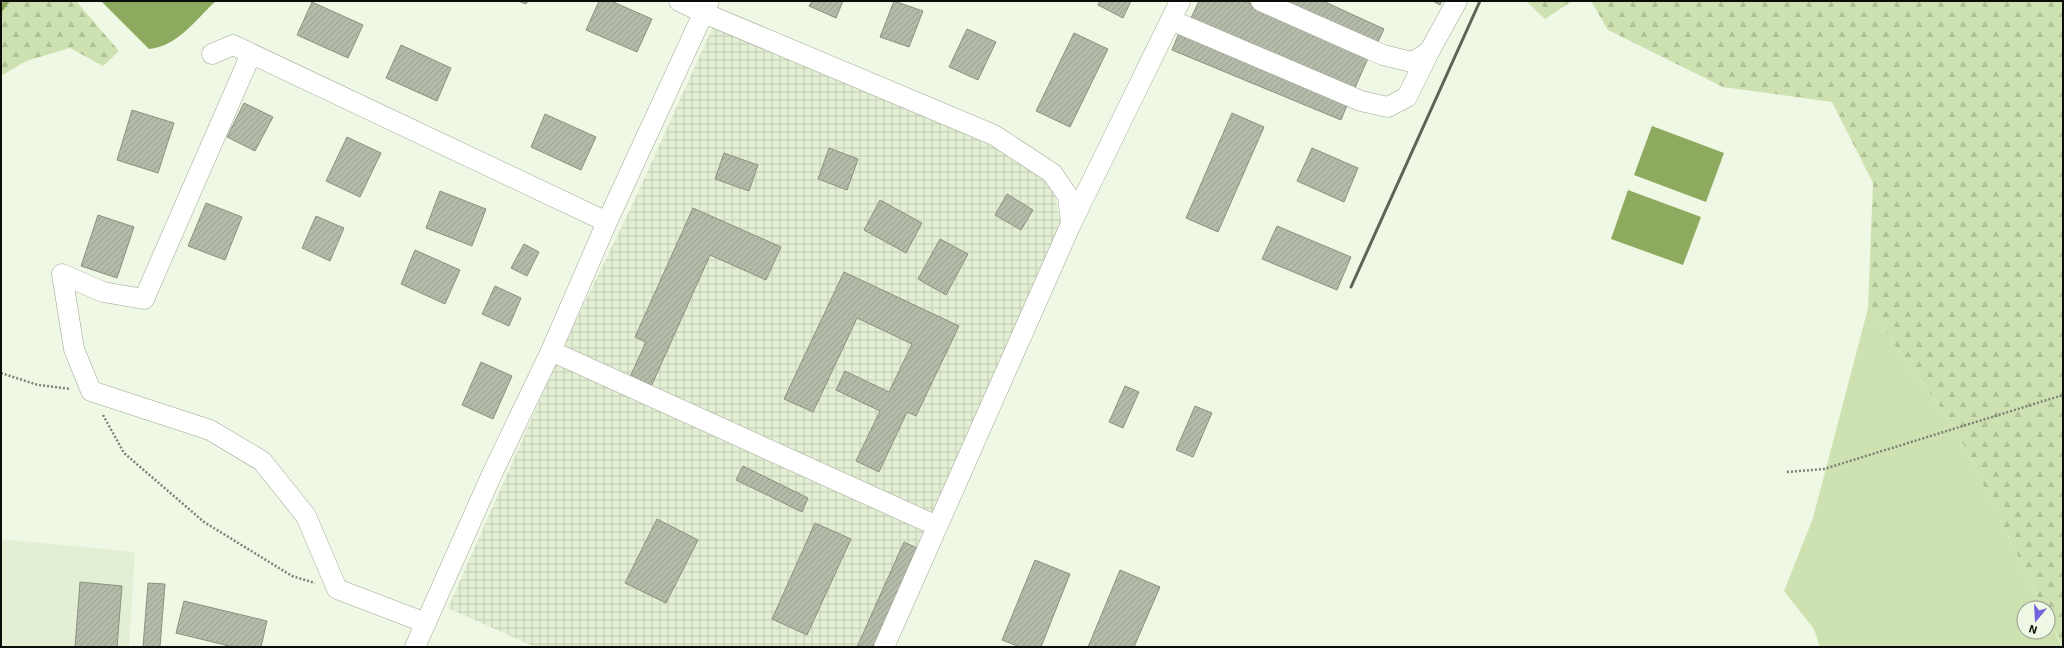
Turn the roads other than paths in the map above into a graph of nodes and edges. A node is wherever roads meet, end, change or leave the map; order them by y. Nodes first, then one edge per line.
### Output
1 (679, 1) edge
2 (1180, 1) edge
3 (1261, 1) edge
4 (1457, 1) edge
5 (707, 7) edge
6 (1171, 20) junction
7 (1430, 52) junction
8 (212, 54) dead end
9 (252, 54) junction
10 (607, 222) junction
11 (1071, 224) junction
12 (551, 351) junction
13 (937, 526) junction
14 (426, 623) junction
15 (415, 647) edge
16 (884, 647) edge

1 - 5 street
2 - 6 street
3 - 7 street
4 - 7 street
5 - 10 street
5 - 11 street
6 - 7 street
6 - 11 street
8 - 9 street
9 - 10 street
9 - 14 street
10 - 12 street
11 - 13 street
12 - 13 street
12 - 14 street
13 - 16 street
14 - 15 street

